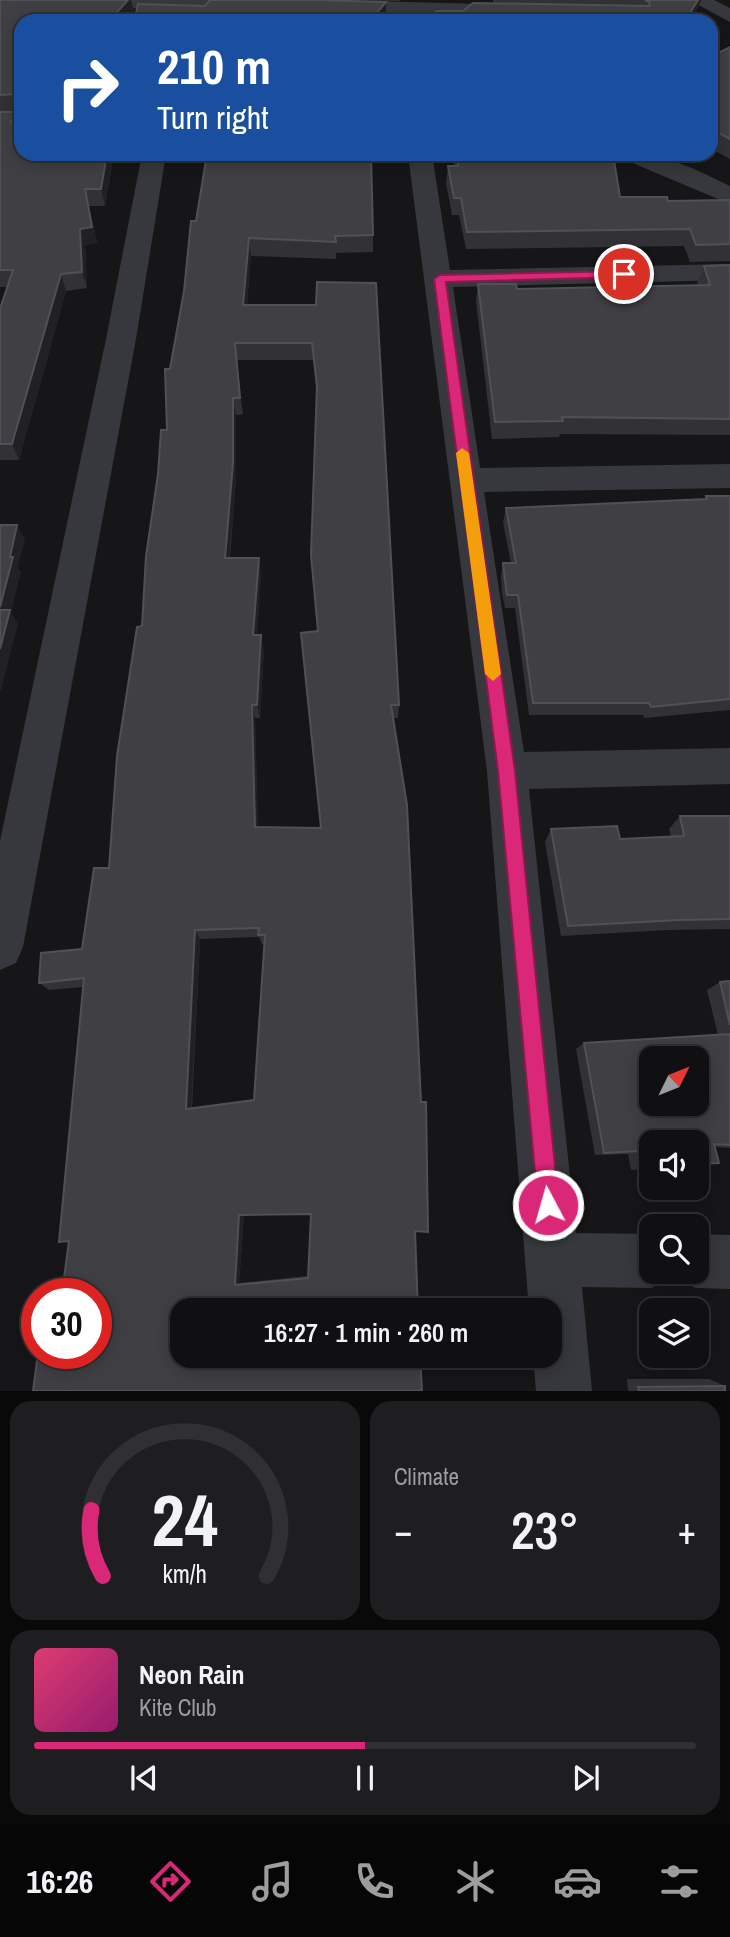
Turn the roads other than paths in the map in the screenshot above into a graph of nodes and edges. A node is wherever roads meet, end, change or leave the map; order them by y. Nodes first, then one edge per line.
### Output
1 (29, 0) edge
2 (699, 0) edge
3 (189, 2) edge
4 (427, 4) edge
5 (285, 5) edge
6 (313, 6) edge
7 (544, 12) edge
8 (730, 16) edge
9 (153, 161) edge
10 (421, 161) edge
11 (651, 161) edge
12 (730, 196) edge
13 (730, 272) edge
14 (440, 279) junction
15 (730, 476) edge
16 (466, 480) junction
17 (730, 766) edge
18 (507, 771) junction
19 (0, 947) edge
20 (554, 1260) junction
21 (639, 1261) edge
22 (709, 1261) edge
23 (730, 1262) edge
24 (564, 1391) edge

1 - 3 street
2 - 8 street
3 - 5 street
4 - 6 street
4 - 7 street
9 - 19 street
10 - 14 street
11 - 12 street
13 - 14 street
14 - 16 street
15 - 16 street
16 - 18 street
17 - 18 street
18 - 20 street
20 - 21 street
20 - 24 street
22 - 23 street

